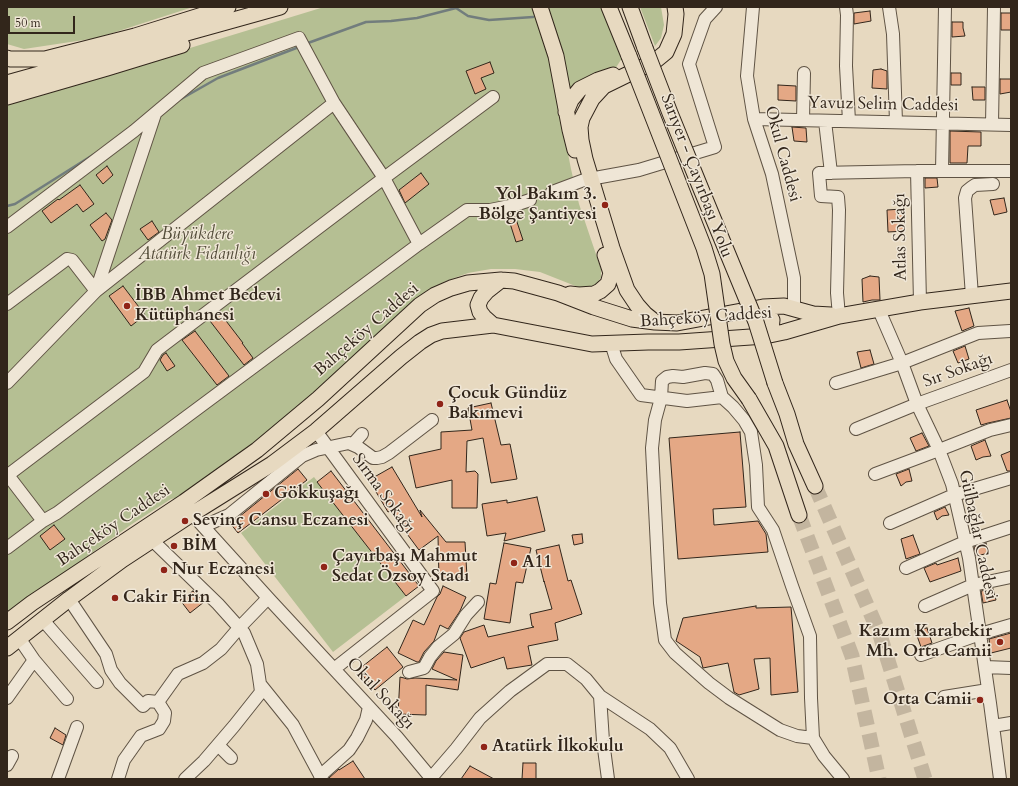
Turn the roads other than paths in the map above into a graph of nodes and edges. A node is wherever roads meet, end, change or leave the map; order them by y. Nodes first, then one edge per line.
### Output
1 (228, 7) edge
2 (280, 7) edge
3 (540, 7) edge
4 (609, 7) edge
5 (630, 7) edge
6 (669, 7) edge
7 (675, 7) edge
8 (716, 7) edge
9 (753, 7) edge
10 (846, 7) edge
11 (889, 7) edge
12 (945, 7) edge
13 (994, 7) edge
14 (102, 57) junction
15 (7, 58) edge
16 (804, 73) dead end
17 (7, 83) edge
18 (7, 97) edge
19 (493, 97) dead end
20 (334, 102) junction
21 (566, 112) junction
22 (156, 113) junction
23 (754, 119) junction
24 (803, 120) junction
25 (825, 121) junction
26 (849, 121) junction
27 (896, 122) junction
28 (943, 123) junction
29 (992, 124) junction
30 (1011, 124) edge
31 (917, 171) junction
32 (942, 171) junction
33 (1011, 171) edge
34 (825, 173) junction
35 (384, 178) junction
36 (587, 180) junction
37 (993, 184) dead end
38 (552, 192) dead end
39 (530, 200) dead end
40 (7, 228) edge
41 (419, 244) junction
42 (501, 280) junction
43 (96, 291) junction
44 (1011, 291) edge
45 (558, 293) junction
46 (972, 296) junction
47 (920, 302) junction
48 (7, 304) edge
49 (763, 307) junction
50 (794, 308) junction
51 (879, 310) junction
52 (839, 316) junction
53 (655, 322) junction
54 (493, 325) junction
55 (1010, 331) edge
56 (784, 332) junction
57 (765, 336) junction
58 (611, 343) junction
59 (902, 363) junction
60 (1011, 370) edge
61 (7, 383) edge
62 (836, 383) dead end
63 (722, 397) junction
64 (661, 398) junction
65 (917, 404) junction
66 (432, 420) dead end
67 (1011, 425) edge
68 (856, 429) dead end
69 (316, 431) junction
70 (362, 434) dead end
71 (353, 444) junction
72 (328, 447) junction
73 (940, 450) junction
74 (875, 474) dead end
75 (7, 475) edge
76 (1011, 478) edge
77 (815, 486) tunnel mouth
78 (954, 495) junction
79 (192, 514) junction
80 (799, 515) tunnel mouth
81 (43, 521) junction
82 (890, 523) dead end
83 (204, 526) junction
84 (1011, 527) edge
85 (152, 540) junction
86 (965, 542) junction
87 (7, 548) edge
88 (906, 568) dead end
89 (1011, 577) edge
90 (973, 585) junction
91 (268, 598) junction
92 (69, 599) junction
93 (478, 602) dead end
94 (925, 606) dead end
95 (42, 619) junction
96 (7, 622) edge
97 (1011, 625) edge
98 (239, 628) junction
99 (980, 634) junction
100 (19, 638) junction
101 (7, 648) edge
102 (921, 655) dead end
103 (34, 660) junction
104 (985, 667) junction
105 (1011, 668) edge
106 (334, 669) junction
107 (409, 672) dead end
108 (97, 682) dead end
109 (260, 684) junction
110 (988, 690) junction
111 (600, 696) junction
112 (944, 697) dead end
113 (7, 698) edge
114 (68, 699) dead end
115 (158, 702) junction
116 (369, 707) junction
117 (1011, 723) edge
118 (993, 726) junction
119 (77, 727) dead end
120 (813, 738) junction
121 (218, 746) junction
122 (231, 758) dead end
123 (321, 777) edge
124 (431, 778) edge
125 (58, 779) edge
126 (118, 779) edge
127 (184, 779) edge
128 (608, 779) edge
129 (688, 779) edge
130 (843, 779) edge
131 (1000, 779) edge

1 - 14 main road
2 - 14 main road
3 - 21 main road
4 - 80 main road, Sarıyer - Çayırbaşı Yolu, bridge
5 - 77 main road, Sarıyer - Çayırbaşı Yolu, bridge
6 - 21 main road
7 - 36 main road
8 - 36 street
9 - 23 street, Okul Caddesi
10 - 26 street
11 - 27 street
12 - 28 street
13 - 29 street
14 - 15 main road
14 - 17 main road
14 - 18 main road
16 - 24 street
19 - 35 street
20 - 22 street
20 - 35 street
20 - 43 street
21 - 36 main road
22 - 40 street
22 - 43 street
23 - 24 street, Yavuz Selim Caddesi
23 - 50 street, Okul Caddesi
24 - 25 street, Yavuz Selim Caddesi
25 - 26 street, Yavuz Selim Caddesi
25 - 34 street
26 - 27 street, Yavuz Selim Caddesi
27 - 28 street, Yavuz Selim Caddesi
28 - 29 street, Yavuz Selim Caddesi
28 - 32 street
29 - 30 street, Yavuz Selim Caddesi
31 - 32 street
31 - 34 street
31 - 47 street, Atlas Sokağı
32 - 33 street
34 - 52 street, Okul Caddesi
35 - 41 street
35 - 75 street
36 - 38 street
36 - 45 main road
36 - 53 main road
37 - 46 street
39 - 41 street
41 - 81 street
42 - 45 main road, Bahçeköy Caddesi
42 - 54 main road
42 - 96 main road, Bahçeköy Caddesi
43 - 48 street
43 - 61 street
44 - 46 main road, Bahçeköy Caddesi
45 - 53 main road, Bahçeköy Caddesi
46 - 47 main road, Bahçeköy Caddesi
47 - 51 main road, Bahçeköy Caddesi
49 - 50 main road, Bahçeköy Caddesi
49 - 53 main road, Bahçeköy Caddesi
49 - 57 main road
50 - 52 main road, Bahçeköy Caddesi
50 - 56 main road
51 - 52 main road, Bahçeköy Caddesi
51 - 59 street, Gülbağlar Caddesi
52 - 56 main road, Bahçeköy Caddesi
54 - 58 main road, Bahçeköy Caddesi
54 - 69 main road, Bahçeköy Caddesi
55 - 59 street
56 - 57 main road, Bahçeköy Caddesi
57 - 58 main road, Bahçeköy Caddesi
58 - 64 street
59 - 62 street
59 - 65 street, Gülbağlar Caddesi
60 - 65 street, Sır Sokağı
63 - 64 street
63 - 64 street
63 - 120 street
64 - 120 street
65 - 68 street, Sır Sokağı
65 - 73 street, Gülbağlar Caddesi
66 - 71 street
67 - 73 street
69 - 72 street, Sırma Sokağı
69 - 79 main road, Bahçeköy Caddesi
70 - 71 street
71 - 72 street
72 - 83 street
72 - 106 street, Sırma Sokağı
73 - 74 street
73 - 78 street, Gülbağlar Caddesi
75 - 81 street
76 - 78 street
78 - 82 street
78 - 86 street, Gülbağlar Caddesi
79 - 83 street, Okul Sokağı
79 - 85 main road, Bahçeköy Caddesi
81 - 87 street
83 - 91 street, Okul Sokağı
84 - 86 street
85 - 92 main road, Bahçeköy Caddesi
85 - 98 street
86 - 88 street
86 - 90 street, Gülbağlar Caddesi
89 - 90 street
90 - 94 street
90 - 99 street, Gülbağlar Caddesi
91 - 98 street
91 - 106 street, Okul Sokağı
92 - 95 main road, Bahçeköy Caddesi
92 - 115 street
93 - 107 street
95 - 100 main road, Bahçeköy Caddesi
95 - 108 street
97 - 99 street
98 - 109 street
98 - 115 street
99 - 102 street
99 - 104 street, Gülbağlar Caddesi
100 - 101 main road, Bahçeköy Caddesi
100 - 103 street
103 - 113 street
103 - 114 street
104 - 105 street
104 - 110 street, Gülbağlar Caddesi
106 - 116 street, Okul Sokağı
109 - 121 street
109 - 123 street
110 - 112 street
110 - 118 street, Gülbağlar Caddesi
111 - 124 street, Okul Sokağı
111 - 128 street
111 - 129 street
115 - 126 street
116 - 123 street
116 - 124 street, Okul Sokağı
117 - 118 street
118 - 131 street, Gülbağlar Caddesi
119 - 125 street
120 - 130 street
121 - 122 street
121 - 127 street

